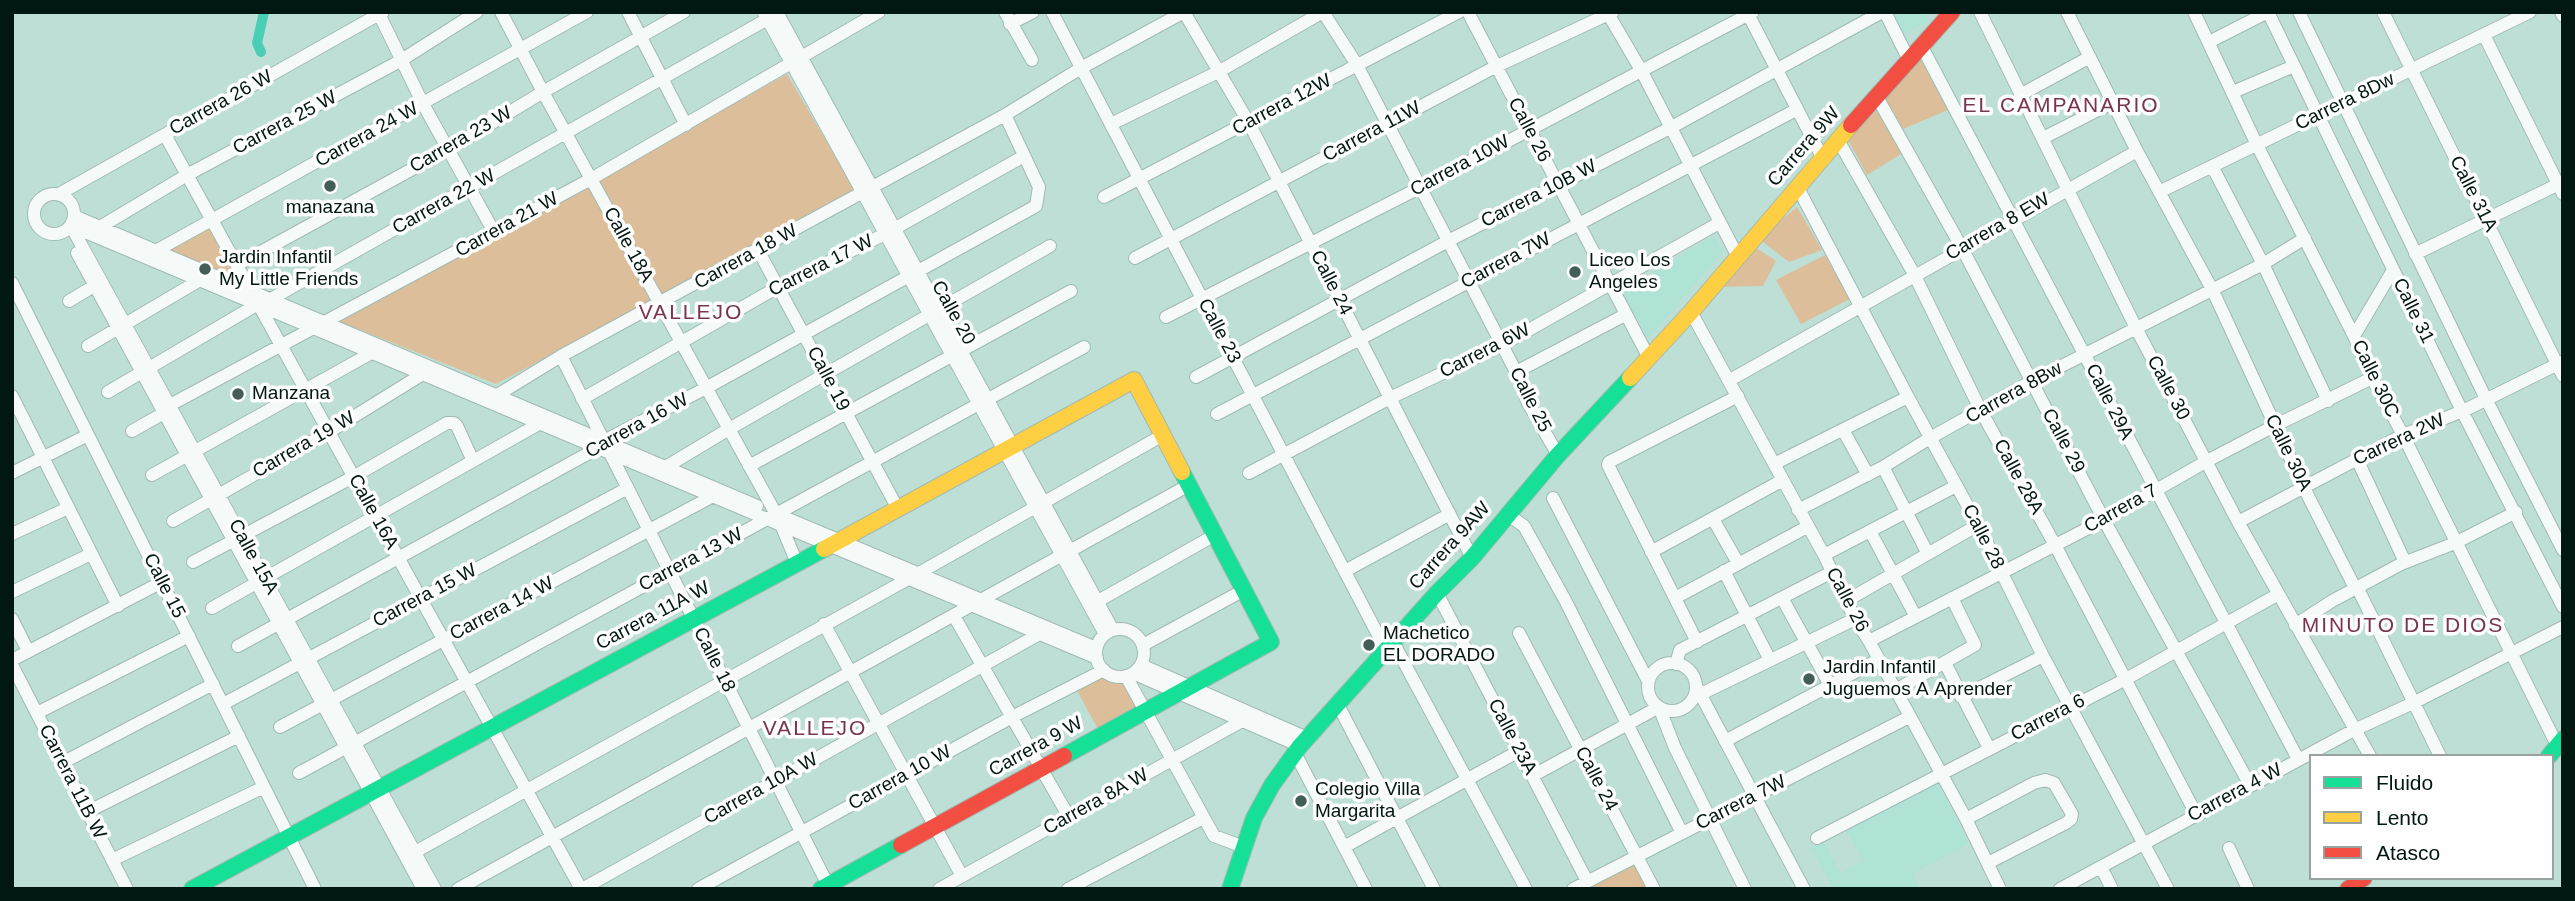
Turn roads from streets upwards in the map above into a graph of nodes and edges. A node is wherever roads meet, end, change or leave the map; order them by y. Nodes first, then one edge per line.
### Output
1 (477, 12) edge
2 (501, 12) edge
3 (587, 12) edge
4 (628, 12) edge
5 (684, 12) edge
6 (879, 12) edge
7 (1034, 12) edge
8 (1052, 12) edge
9 (1184, 12) edge
10 (1323, 12) edge
11 (1458, 12) edge
12 (1468, 12) edge
13 (1883, 12) edge
14 (1952, 12) edge
15 (1980, 12) edge
16 (2067, 12) edge
17 (2194, 12) edge
18 (2268, 12) edge
19 (2299, 12) edge
20 (2383, 12) edge
21 (2530, 12) edge
22 (381, 13) edge
23 (1609, 13) edge
24 (1750, 13) edge
25 (773, 14) edge
26 (1008, 18) edge
27 (642, 35) junction
28 (2484, 35) junction
29 (2209, 42) junction
30 (1921, 44) junction
31 (519, 48) junction
32 (2090, 57) junction
33 (797, 60) junction
34 (1032, 60) dead end
35 (1909, 60) junction
36 (400, 61) junction
37 (1357, 65) junction
38 (2294, 66) junction
39 (1495, 67) junction
40 (1081, 68) junction
41 (1776, 69) junction
42 (1641, 70) junction
43 (2410, 70) junction
44 (1218, 72) junction
45 (663, 78) junction
46 (543, 92) junction
47 (2233, 92) junction
48 (2020, 95) junction
49 (1877, 97) junction
50 (2112, 103) junction
51 (2343, 103) junction
52 (422, 104) junction
53 (1796, 110) junction
54 (1005, 115) junction
55 (2317, 116) junction
56 (1249, 123) junction
57 (1111, 124) junction
58 (1387, 124) junction
59 (687, 125) junction
60 (1670, 128) junction
61 (1529, 130) junction
62 (565, 133) junction
63 (165, 135) junction
64 (2043, 138) junction
65 (1838, 140) junction
66 (2257, 145) junction
67 (450, 149) junction
68 (2137, 151) junction
69 (1024, 156) junction
70 (1822, 157) junction
71 (1689, 165) junction
72 (2212, 166) junction
73 (187, 176) junction
74 (591, 179) junction
75 (1140, 180) junction
76 (1277, 181) junction
77 (1558, 184) junction
78 (1797, 186) junction
79 (470, 187) junction
80 (1421, 187) junction
81 (2561, 187) edge
82 (2067, 188) junction
83 (867, 190) junction
84 (2160, 192) junction
85 (59, 194) junction
86 (1104, 197) dead end
87 (2487, 219) junction
88 (212, 221) junction
89 (2013, 221) junction
90 (1579, 223) junction
91 (1718, 223) junction
92 (70, 224) junction
93 (98, 231) junction
94 (890, 231) junction
95 (494, 232) junction
96 (2305, 238) junction
97 (1171, 239) junction
98 (1448, 241) junction
99 (1311, 243) junction
100 (1050, 246) dead end
101 (1962, 248) junction
102 (758, 250) junction
103 (151, 254) junction
104 (2415, 254) junction
105 (1738, 257) junction
106 (1135, 258) dead end
107 (2263, 264) junction
108 (237, 265) junction
109 (2393, 270) junction
110 (913, 273) junction
111 (212, 274) junction
112 (1914, 274) junction
113 (200, 280) junction
114 (1469, 280) junction
115 (98, 283) junction
116 (1610, 284) junction
117 (778, 287) junction
118 (13, 288) edge
119 (250, 290) junction
120 (1071, 291) dead end
121 (2213, 291) junction
122 (271, 299) junction
123 (1202, 299) junction
124 (1340, 300) junction
125 (69, 301) dead end
126 (258, 304) junction
127 (660, 304) junction
128 (1860, 305) junction
129 (934, 312) junction
130 (1691, 312) junction
131 (1625, 315) junction
132 (1166, 317) dead end
133 (320, 325) junction
134 (122, 326) junction
135 (2136, 328) junction
136 (803, 334) junction
137 (2354, 335) junction
138 (1359, 339) junction
139 (680, 341) junction
140 (1502, 345) junction
141 (88, 346) dead end
142 (281, 346) junction
143 (1084, 347) dead end
144 (378, 350) junction
145 (957, 353) junction
146 (2084, 355) junction
147 (561, 356) junction
148 (1233, 357) junction
149 (1649, 358) junction
150 (2561, 367) edge
151 (146, 370) junction
152 (428, 371) junction
153 (1516, 372) junction
154 (825, 374) junction
155 (1196, 377) dead end
156 (2372, 378) junction
157 (1730, 380) junction
158 (2032, 381) junction
159 (706, 388) junction
160 (306, 390) junction
161 (108, 392) dead end
162 (1253, 396) junction
163 (1738, 396) junction
164 (1908, 397) junction
165 (493, 398) junction
166 (1390, 398) junction
167 (582, 399) junction
168 (2486, 399) junction
169 (2328, 401) junction
170 (983, 402) junction
171 (14, 403) edge
172 (167, 409) junction
173 (1982, 411) junction
174 (2462, 411) junction
175 (846, 413) junction
176 (1217, 414) dead end
177 (545, 420) junction
178 (2274, 425) junction
179 (729, 429) junction
180 (1843, 430) junction
181 (132, 431) dead end
182 (329, 432) junction
183 (88, 435) junction
184 (1163, 435) junction
185 (2403, 435) junction
186 (1930, 438) junction
187 (604, 448) junction
188 (1009, 449) junction
189 (191, 454) junction
190 (1284, 455) junction
191 (1558, 455) junction
192 (43, 457) junction
193 (2357, 459) junction
194 (473, 461) junction
195 (2207, 461) junction
196 (872, 462) junction
197 (1774, 464) junction
198 (749, 466) junction
199 (1883, 467) junction
200 (662, 470) junction
201 (12, 473) edge
202 (1249, 473) dead end
203 (152, 475) dead end
204 (1868, 475) junction
205 (354, 477) junction
206 (1783, 481) junction
207 (1189, 485) junction
208 (1956, 486) junction
209 (628, 488) junction
210 (2304, 488) junction
211 (2154, 490) junction
212 (718, 493) junction
213 (215, 496) junction
214 (1553, 498) dead end
215 (1039, 504) junction
216 (68, 508) junction
217 (898, 509) junction
218 (1798, 510) junction
219 (1906, 511) junction
220 (2516, 512) junction
221 (1450, 514) junction
222 (1507, 514) junction
223 (375, 516) junction
224 (775, 519) junction
225 (1713, 519) junction
226 (2104, 520) junction
227 (173, 521) dead end
228 (2238, 522) junction
229 (1978, 525) junction
230 (1807, 527) junction
231 (649, 530) junction
232 (1870, 531) junction
233 (12, 534) edge
234 (1215, 535) junction
235 (238, 538) junction
236 (836, 543) junction
237 (2455, 543) junction
238 (2055, 545) junction
239 (2563, 550) edge
240 (1651, 552) junction
241 (1066, 553) junction
242 (91, 554) junction
243 (1928, 554) junction
244 (1824, 555) junction
245 (398, 557) junction
246 (1472, 558) junction
247 (193, 562) dead end
248 (2405, 562) junction
249 (796, 563) junction
250 (1738, 563) junction
251 (1345, 571) junction
252 (1724, 571) junction
253 (670, 572) junction
254 (1832, 572) junction
255 (1893, 573) junction
256 (2001, 573) junction
257 (913, 576) junction
258 (261, 581) junction
259 (162, 582) junction
260 (2356, 587) junction
261 (1244, 590) junction
262 (12, 592) edge
263 (1437, 593) junction
264 (2277, 596) junction
265 (421, 598) junction
266 (1675, 598) junction
267 (1782, 598) junction
268 (1952, 598) junction
269 (1098, 601) junction
270 (1846, 601) junction
271 (977, 603) junction
272 (117, 606) junction
273 (2563, 607) edge
274 (212, 608) dead end
275 (954, 616) junction
276 (1748, 616) junction
277 (1916, 617) junction
278 (12, 619) edge
279 (694, 619) junction
280 (1855, 619) junction
281 (283, 621) junction
282 (2227, 623) junction
283 (824, 624) junction
284 (2295, 625) junction
285 (2563, 627) edge
286 (1045, 631) junction
287 (1109, 632) junction
288 (1519, 633) dead end
289 (189, 636) junction
290 (444, 640) junction
291 (1869, 640) junction
292 (1806, 641) junction
293 (1697, 642) junction
294 (1143, 645) junction
295 (238, 646) dead end
296 (1390, 646) junction
297 (29, 651) junction
298 (2178, 651) junction
299 (2511, 654) junction
300 (2043, 656) junction
301 (1099, 659) junction
302 (1770, 660) junction
303 (1878, 660) junction
304 (304, 661) junction
305 (12, 662) edge
306 (1945, 663) junction
307 (1676, 664) junction
308 (982, 666) junction
309 (1133, 671) junction
310 (850, 673) junction
311 (2126, 679) junction
312 (724, 680) junction
313 (1648, 681) junction
314 (467, 682) junction
315 (213, 684) junction
316 (1830, 685) junction
317 (1185, 690) junction
318 (1698, 690) junction
319 (1896, 690) junction
320 (1961, 697) junction
321 (327, 702) junction
322 (2413, 703) junction
323 (223, 704) junction
324 (1338, 705) junction
325 (1659, 707) junction
326 (2071, 707) junction
327 (1146, 711) junction
328 (37, 713) junction
329 (1012, 717) junction
330 (1909, 717) junction
331 (1248, 718) junction
332 (878, 723) junction
333 (1627, 724) junction
334 (280, 727) dead end
335 (492, 727) junction
336 (748, 727) junction
337 (2355, 729) junction
338 (239, 736) junction
339 (1726, 741) junction
340 (2562, 741) edge
341 (350, 745) junction
342 (1301, 746) junction
343 (1989, 748) junction
344 (1581, 750) junction
345 (1519, 751) junction
346 (2369, 754) edge
347 (2439, 754) edge
348 (2298, 759) junction
349 (1172, 760) junction
350 (62, 763) junction
351 (1041, 768) junction
352 (299, 773) dead end
353 (1940, 774) junction
354 (906, 775) junction
355 (1532, 776) junction
356 (775, 780) junction
357 (1468, 781) junction
358 (2250, 785) junction
359 (264, 787) junction
360 (375, 790) junction
361 (527, 791) junction
362 (1755, 796) junction
363 (88, 812) junction
364 (2196, 814) junction
365 (1069, 817) junction
366 (1203, 818) junction
367 (1397, 818) junction
368 (1711, 818) junction
369 (1966, 819) junction
370 (935, 827) junction
371 (802, 832) junction
372 (1682, 833) junction
373 (289, 836) junction
374 (552, 836) junction
375 (1817, 838) dead end
376 (2145, 844) junction
377 (1344, 846) junction
378 (408, 847) junction
379 (1244, 847) junction
380 (2229, 848) dead end
381 (1637, 856) junction
382 (112, 860) junction
383 (1988, 863) junction
384 (2101, 867) junction
385 (962, 876) junction
386 (1587, 881) junction
387 (826, 887) edge
388 (313, 888) edge
389 (127, 889) edge
390 (192, 889) edge
391 (423, 889) edge
392 (435, 889) edge
393 (458, 889) edge
394 (581, 889) edge
395 (698, 889) edge
396 (939, 889) edge
397 (1068, 889) edge
398 (1230, 889) edge
399 (1366, 889) edge
400 (1434, 889) edge
401 (1526, 889) edge
402 (1573, 889) edge
403 (1654, 889) edge
404 (1745, 889) edge
405 (1804, 889) edge
406 (2000, 889) edge
407 (2060, 889) edge
408 (2112, 889) edge
409 (2168, 889) edge
410 (2248, 889) edge

1 - 36 street, Carrera 25 W
2 - 31 street, Calle 18A
3 - 31 street, Carrera 24 W
4 - 27 street
5 - 27 street, Carrera 23 W
6 - 33 street, Carrera 21 W
7 - 26 street
8 - 40 street, Calle 23
9 - 40 street, Carrera 18 W
9 - 44 street, Calle 24
10 - 37 street, Calle 25
10 - 44 street
11 - 37 street, Carrera 12W
12 - 39 street, Calle 26
13 - 35 street
13 - 41 street, Carrera 10B W
14 - 30 street, Carrera 9W
15 - 48 street, Calle 30
16 - 32 street, Calle 30A
17 - 29 street, Calle 30C
18 - 29 street
18 - 38 street, Calle 31
19 - 51 street, Calle 31
20 - 43 street, Calle 31A
21 - 28 street, Carrera 8Dw
22 - 36 street
22 - 63 street, Carrera 26 W
23 - 39 street, Carrera 11W
23 - 42 street
24 - 41 street
24 - 42 street, Carrera 10W
25 - 33 street, Calle 20
25 - 45 street, Carrera 22 W
26 - 34 street
27 - 45 street
27 - 46 street, Carrera 23 W
28 - 43 street, Carrera 8Dw
28 - 81 street
29 - 47 street, Calle 30C
30 - 35 street, Carrera 9W
30 - 89 street, Calle 29A
31 - 46 street, Calle 18A
31 - 52 street, Carrera 24 W
32 - 48 street
32 - 50 street, Calle 30A
33 - 59 street, Carrera 21 W
33 - 83 street, Calle 20
35 - 49 street, Carrera 9W
36 - 52 street
36 - 73 street, Carrera 25 W
37 - 56 street, Carrera 12W
37 - 58 street, Calle 25
38 - 47 street
38 - 55 street, Calle 31
39 - 58 street, Carrera 11W
39 - 61 street, Calle 26
40 - 54 street, Carrera 18 W
40 - 57 street, Calle 23
41 - 53 street
41 - 60 street, Carrera 10B W
42 - 60 street
42 - 61 street, Carrera 10W
43 - 51 street, Carrera 8Dw
43 - 87 street, Calle 31A
44 - 56 street, Calle 24
44 - 57 street
45 - 59 street
45 - 62 street, Carrera 22 W
46 - 62 street, Calle 18A
46 - 67 street, Carrera 23 W
47 - 66 street, Calle 30C
48 - 64 street, Calle 30
49 - 65 street, Carrera 9W
49 - 101 street, Calle 29
50 - 64 street
50 - 68 street, Calle 30A
51 - 55 street, Carrera 8Dw
51 - 104 street, Calle 31
52 - 67 street
52 - 88 street, Carrera 24 W
53 - 70 street
53 - 71 street, Carrera 7W
54 - 69 street
54 - 83 street, Carrera 18 W
55 - 66 street, Carrera 8Dw
55 - 109 street, Calle 31
56 - 75 street, Carrera 12W
56 - 76 street, Calle 24
57 - 75 street, Calle 23
58 - 76 street, Carrera 11W
58 - 80 street, Calle 25
59 - 74 street, Carrera 21 W
60 - 71 street
60 - 77 street, Carrera 10B W
61 - 77 street, Calle 26
61 - 80 street, Carrera 10W
62 - 74 street, Calle 18A
62 - 79 street, Carrera 22 W
63 - 73 street, Calle 16A
63 - 85 street, Carrera 26 W
64 - 82 street, Calle 30
65 - 70 street, Carrera 9W
65 - 112 street, Calle 28A
66 - 72 street, Carrera 8Dw
66 - 96 street, Calle 30C
67 - 79 street
67 - 108 street, Carrera 23 W
68 - 82 street, Carrera 8 EW
68 - 84 street, Calle 30A
69 - 94 street, Carrera 17 W
69 - 110 street, Carrera 16 W
70 - 78 street, Carrera 9W
71 - 90 street, Carrera 7W
71 - 91 street
72 - 84 street, Carrera 8Dw
72 - 107 street
73 - 88 street, Calle 16A
73 - 93 street, Carrera 25 W
74 - 95 street, Carrera 21 W
74 - 127 street, Calle 18A
75 - 86 street, Carrera 12W
75 - 97 street, Calle 23
76 - 97 street, Carrera 11W
76 - 99 street, Calle 24
77 - 90 street, Calle 26
77 - 98 street, Carrera 10B W
78 - 105 street, Carrera 9W
78 - 128 street, Calle 28
79 - 95 street
79 - 122 street, Carrera 22 W
80 - 98 street, Calle 25
80 - 99 street, Carrera 10W
81 - 87 street
82 - 89 street, Carrera 8 EW
82 - 135 street, Calle 30
83 - 94 street, Calle 20
83 - 102 street, Carrera 18 W
84 - 121 street, Calle 30A
85 - 92 street
85 - 92 street
87 - 104 street
87 - 150 street, Calle 31A
88 - 103 street, Carrera 24 W
88 - 108 street, Calle 16A
89 - 101 street, Carrera 8 EW
89 - 146 street, Calle 29A
90 - 114 street, Carrera 7W
90 - 116 street, Calle 26
91 - 105 street
91 - 116 street, Carrera 6W
92 - 93 street
92 - 115 street, Calle 15A
93 - 103 street
94 - 110 street, Calle 20
94 - 117 street, Carrera 17 W
95 - 133 street, Carrera 21 W
96 - 107 street, Carrera 8Bw
96 - 137 street, Calle 30C
97 - 106 street, Carrera 11W
97 - 123 street, Calle 23
98 - 114 street, Calle 25
98 - 124 street, Carrera 10B W
99 - 123 street, Carrera 10W
99 - 124 street, Calle 24
100 - 129 street
101 - 112 street, Carrera 8 EW
101 - 158 street, Calle 29
102 - 117 street, Calle 19
102 - 127 street, Carrera 18 W
103 - 111 street
103 - 113 street
104 - 168 street, Calle 31
105 - 130 street, Carrera 9W
107 - 121 street, Carrera 8Bw
107 - 169 street
108 - 119 street, Calle 16A
109 - 137 street
109 - 174 street, Calle 31
110 - 129 street, Calle 20
110 - 136 street, Carrera 16 W
111 - 113 street
111 - 119 street
112 - 128 street, Carrera 8 EW
112 - 173 street, Calle 28A
113 - 126 street
113 - 134 street
114 - 138 street, Carrera 7W
114 - 140 street, Calle 25
115 - 125 street
115 - 134 street, Calle 15A
116 - 131 street, Calle 26
116 - 140 street, Carrera 6W
117 - 136 street, Calle 19
117 - 139 street, Carrera 17 W
118 - 183 street, Calle 15
119 - 122 street
119 - 126 street, Calle 16A
120 - 145 street
121 - 135 street, Carrera 8Bw
121 - 178 street, Calle 30A
122 - 126 street, Carrera 22 W
122 - 133 street
123 - 132 street, Carrera 10W
123 - 148 street, Calle 23
124 - 138 street, Calle 24
124 - 148 street, Carrera 10B W
126 - 133 street
126 - 142 street, Calle 16A
126 - 151 street, Carrera 22 W
127 - 139 street, Calle 18A
127 - 147 street, Carrera 18 W
128 - 157 street, Carrera 8 EW
128 - 164 street, Calle 28
129 - 145 street, Calle 20
129 - 154 street
130 - 149 street, Carrera 9AW
130 - 157 street, Calle 26
131 - 149 street, Calle 26
131 - 153 street
133 - 142 street, Carrera 21 W
133 - 144 street
134 - 141 street
134 - 151 street, Calle 15A
135 - 146 street, Carrera 8Bw
135 - 195 street, Calle 30
136 - 154 street, Calle 19
136 - 159 street, Carrera 16 W
137 - 156 street, Calle 30C
138 - 162 street, Carrera 7W
138 - 166 street, Calle 24
139 - 159 street, Calle 18A
139 - 167 street, Carrera 17 W
140 - 153 street, Calle 25
140 - 166 street, Carrera 6W
142 - 160 street, Calle 16A
142 - 172 street, Carrera 21 W
143 - 170 street, Carrera 13 W
144 - 152 street
144 - 160 street
145 - 170 street, Calle 20
145 - 175 street
146 - 158 street, Carrera 8Bw
146 - 211 street, Calle 29A
147 - 165 street, Carrera 18 W
147 - 167 street, Calle 18
148 - 155 street, Carrera 10B W
148 - 162 street, Calle 23
149 - 191 street, Carrera 9AW
150 - 168 street, Carrera 2W
151 - 161 street, Carrera 22 W
151 - 172 street, Calle 15A
152 - 165 street
152 - 182 street, Carrera 19 W
153 - 191 street, Calle 25
154 - 175 street, Calle 19
154 - 179 street
156 - 169 street, Carrera 7
156 - 185 street, Calle 30C
157 - 163 street, Calle 26
158 - 173 street, Carrera 8Bw
158 - 226 street, Calle 29
159 - 179 street, Calle 18A
159 - 187 street, Carrera 16 W
160 - 182 street, Calle 16A
160 - 189 street
162 - 176 street, Carrera 7W
162 - 190 street, Calle 23
163 - 197 street, Calle 26
163 - 240 street
164 - 180 street
164 - 186 street, Calle 28
165 - 177 street
166 - 190 street, Carrera 6W
166 - 221 street, Calle 24
167 - 187 street, Calle 18
168 - 174 street, Carrera 2W
168 - 239 street, Calle 31
169 - 178 street, Carrera 7
170 - 188 street, Calle 20
170 - 196 street, Carrera 13 W
171 - 192 street
172 - 181 street, Carrera 21 W
172 - 189 street, Calle 15A
173 - 186 street, Carrera 8Bw
173 - 238 street, Calle 28A
174 - 185 street, Carrera 2W
174 - 220 street, Calle 31
175 - 196 street, Calle 19
175 - 198 street
177 - 187 street
177 - 194 street
178 - 195 street, Carrera 7
178 - 210 street, Calle 30A
179 - 198 street, Calle 18A
179 - 200 street
180 - 197 street
180 - 204 street
182 - 205 street, Calle 16A
182 - 213 street, Carrera 19 W
183 - 192 street
183 - 259 street, Calle 15
184 - 188 street, Carrera 11A W
184 - 207 street
184 - 215 street
185 - 193 street, Carrera 2W
185 - 237 street, Calle 30C
186 - 199 street, Carrera 8Bw
186 - 208 street, Calle 28
187 - 200 street
187 - 209 street, Calle 18
187 - 245 street, Carrera 16 W
188 - 215 street, Calle 20
188 - 217 street, Carrera 11A W
189 - 203 street
189 - 213 street, Calle 15A
190 - 202 street, Carrera 6W
190 - 251 street, Calle 23
191 - 222 street, Carrera 9AW
192 - 201 street
192 - 216 street
193 - 210 street, Carrera 2W
193 - 248 street
194 - 205 street
194 - 223 street
195 - 211 street, Carrera 7
195 - 228 street, Calle 30
196 - 217 street, Calle 19
196 - 224 street, Carrera 13 W
197 - 206 street, Calle 26
198 - 224 street, Calle 18A
199 - 204 street, Carrera 8Bw
199 - 219 street
200 - 212 street
204 - 218 street, Carrera 8Bw
205 - 223 street, Calle 16A
205 - 235 street
206 - 218 street, Calle 26
206 - 225 street
207 - 234 street
207 - 241 street
208 - 219 street
208 - 229 street, Calle 28
209 - 231 street, Calle 18
209 - 265 street, Carrera 15 W
210 - 228 street, Carrera 2W
210 - 260 street, Calle 30A
211 - 226 street, Carrera 7
211 - 282 street, Calle 29A
212 - 224 street
212 - 231 street, Carrera 14 W
213 - 227 street, Carrera 19 W
213 - 235 street, Calle 15A
214 - 313 street
215 - 241 street, Calle 20
215 - 257 street
216 - 233 street
216 - 242 street
217 - 236 street, Carrera 11A W
218 - 230 street, Calle 26
219 - 232 street
219 - 243 street
220 - 237 street
220 - 273 street, Calle 31
221 - 246 street, Calle 24
221 - 251 street
222 - 246 street, Carrera 9AW
222 - 333 street
223 - 245 street, Calle 16A
223 - 258 street
224 - 236 street
224 - 249 street, Calle 18A
224 - 253 street, Carrera 13 W
225 - 240 street
225 - 250 street
226 - 238 street, Carrera 7
226 - 298 street, Calle 29
228 - 264 street, Calle 30
229 - 243 street
229 - 256 street, Calle 28
230 - 244 street, Calle 26
230 - 250 street
231 - 253 street, Calle 18
231 - 290 street, Carrera 14 W
232 - 244 street
232 - 255 street
234 - 261 street
234 - 269 street
235 - 247 street
235 - 258 street, Calle 15A
236 - 249 street, Carrera 11A W
236 - 257 street
237 - 248 street
237 - 299 street, Calle 30C
238 - 256 street, Carrera 7
238 - 311 street, Calle 28A
240 - 266 street
241 - 269 street, Calle 20
241 - 271 street
241 - 287 street, Calle 20
242 - 262 street
242 - 272 street
243 - 255 street
244 - 254 street, Calle 26
245 - 265 street, Calle 16A
245 - 281 street, Carrera 16 W
246 - 263 street, Carrera 9AW
248 - 260 street
249 - 279 street, Carrera 11A W
250 - 252 street
251 - 296 street, Calle 23
252 - 266 street
252 - 276 street
253 - 279 street, Calle 18
253 - 314 street, Carrera 13 W
254 - 267 street
254 - 270 street, Calle 26
255 - 270 street
255 - 277 street
256 - 268 street, Carrera 7
256 - 300 street, Calle 28
257 - 271 street
257 - 283 street
258 - 274 street
258 - 281 street, Calle 15A
259 - 272 street
259 - 289 street, Calle 15
260 - 284 street
260 - 322 street, Calle 30A
261 - 294 street
261 - 317 street, Carrera 9 W
263 - 296 street, Carrera 9AW
263 - 345 street, Calle 23A
264 - 282 street, Carrera 6
264 - 284 street, Calle 30
265 - 290 street, Calle 16A
265 - 304 street, Carrera 15 W
266 - 293 street
267 - 276 street
267 - 292 street
268 - 277 street, Carrera 7
268 - 306 street
269 - 287 street, Calle 20
270 - 280 street, Calle 26
271 - 275 street
271 - 286 street
272 - 297 street
275 - 308 street
275 - 310 street
276 - 293 street
276 - 302 street
277 - 291 street, Carrera 7
278 - 297 street
279 - 312 street, Calle 18
279 - 335 street, Carrera 11A W
280 - 291 street, Calle 26
280 - 292 street
281 - 295 street, Carrera 16 W
281 - 304 street, Calle 15A
282 - 298 street, Carrera 6
282 - 348 street, Calle 29A
283 - 310 street
283 - 312 street
284 - 337 street, Calle 30
285 - 299 street, Carrera 4 W
286 - 301 street
286 - 308 street, Carrera 10A W
287 - 294 street
287 - 301 street
288 - 344 street, Calle 24
289 - 315 street, Calle 15
289 - 328 street
290 - 314 street, Calle 16A
290 - 321 street, Carrera 14 W
291 - 303 street, Calle 26
292 - 302 street
292 - 316 street
293 - 307 street
294 - 309 street
296 - 324 street, Carrera 9AW
296 - 357 street, Calle 23
297 - 305 street
298 - 311 street, Carrera 6
298 - 358 street, Calle 29
299 - 322 street, Carrera 4 W
299 - 340 street, Calle 30C
300 - 320 street
300 - 326 street, Calle 28
301 - 309 street
301 - 329 street, Carrera 10 W
302 - 318 street
303 - 316 street
303 - 319 street, Calle 26
304 - 321 street, Calle 15A
304 - 323 street, Carrera 15 W
305 - 328 street, Carrera 11B W
306 - 319 street
306 - 320 street
307 - 313 street
307 - 318 street
308 - 329 street
308 - 332 street, Carrera 10A W
309 - 317 street
309 - 327 street
310 - 332 street
310 - 336 street
311 - 326 street, Carrera 6
311 - 364 street, Calle 28A
312 - 336 street, Calle 18
312 - 361 street
313 - 325 street
314 - 335 street, Calle 16A
314 - 341 street, Carrera 13 W
315 - 323 street, Calle 15
315 - 350 street
316 - 339 street
317 - 327 street, Carrera 9 W
317 - 331 street
318 - 325 street
318 - 339 street
319 - 330 street, Calle 26
320 - 343 street
321 - 334 street, Carrera 14 W
321 - 341 street, Calle 15A
322 - 337 street, Carrera 4 W
322 - 347 street, Calle 30A
323 - 338 street, Calle 15
324 - 342 street, Carrera 9AW
324 - 367 street
325 - 333 street
325 - 368 street
326 - 343 street, Carrera 6
326 - 376 street, Calle 28
327 - 349 street
327 - 351 street, Carrera 9 W
328 - 350 street, Carrera 11B W
329 - 351 street
329 - 354 street, Carrera 10 W
330 - 353 street, Calle 26
330 - 362 street, Carrera 7W
331 - 342 street
331 - 349 street, Carrera 8A W
332 - 354 street
332 - 356 street, Carrera 10A W
333 - 344 street
333 - 372 street
335 - 360 street, Carrera 11A W
335 - 361 street, Calle 16A
336 - 356 street, Calle 18
336 - 374 street
337 - 346 street, Calle 30
337 - 348 street, Carrera 4 W
338 - 359 street, Calle 15
338 - 363 street
339 - 362 street
341 - 352 street, Carrera 13 W
341 - 360 street, Calle 15A
342 - 377 street
342 - 379 street, Carrera 9AW
343 - 353 street, Carrera 6
344 - 355 street
344 - 381 street, Calle 24
345 - 355 street, Calle 23A
345 - 357 street
348 - 358 street, Carrera 4 W
349 - 365 street, Carrera 8A W
349 - 366 street
350 - 363 street, Carrera 11B W
351 - 365 street
351 - 370 street, Carrera 9 W
353 - 369 street, Calle 26
353 - 375 street, Carrera 6
354 - 370 street
354 - 371 street, Carrera 10 W
355 - 386 street, Calle 23A
356 - 371 street, Calle 18
356 - 394 street, Carrera 10A W
357 - 367 street
357 - 401 street, Calle 23
358 - 364 street, Carrera 4 W
359 - 373 street, Calle 15
359 - 382 street, Carrera 11B W
360 - 373 street, Carrera 11A W
360 - 378 street, Calle 15A
361 - 374 street, Calle 16A
361 - 378 street
362 - 368 street, Carrera 7W
362 - 405 street
363 - 382 street, Carrera 11B W
364 - 376 street, Carrera 4 W
365 - 385 street, Carrera 8A W
366 - 379 street
366 - 397 street
367 - 377 street
367 - 400 street
368 - 372 street, Carrera 7W
368 - 404 street
369 - 383 street, Calle 26
369 - 383 street
370 - 385 street
370 - 387 street, Carrera 9 W
371 - 387 street, Calle 18
371 - 395 street, Carrera 10 W
372 - 381 street, Carrera 7W
373 - 388 street, Calle 15
373 - 390 street, Carrera 11A W
374 - 393 street
374 - 394 street, Calle 16A
376 - 384 street, Carrera 4 W
376 - 409 street, Calle 28
377 - 399 street
378 - 391 street, Calle 15A
378 - 392 street, Calle 15A
379 - 398 street
380 - 410 street
381 - 386 street, Carrera 7W
381 - 403 street, Calle 24
382 - 389 street
383 - 406 street, Calle 26
384 - 407 street, Carrera 4 W
384 - 408 street
385 - 396 street, Carrera 8A W
386 - 402 street, Carrera 7W

